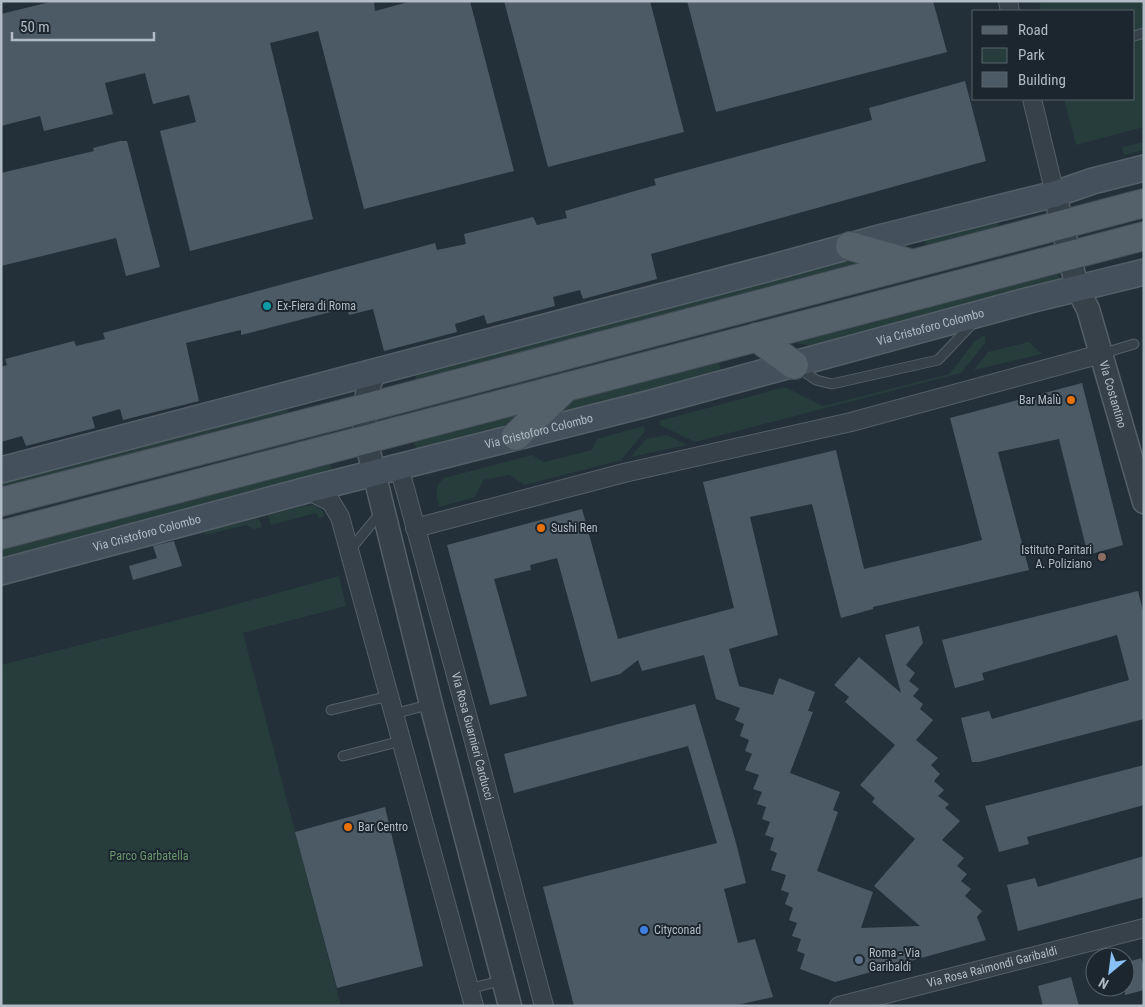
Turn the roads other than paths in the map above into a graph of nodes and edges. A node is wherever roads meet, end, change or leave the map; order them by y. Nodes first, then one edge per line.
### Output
1 (1032, 100) edge
2 (1144, 168) edge
3 (1055, 194) junction
4 (1144, 203) edge
5 (1062, 225) junction
6 (1144, 236) edge
7 (850, 246) junction
8 (1069, 255) junction
9 (915, 264) junction
10 (1144, 272) edge
11 (1077, 288) junction
12 (981, 314) junction
13 (756, 337) junction
14 (1134, 344) dead end
15 (1101, 354) junction
16 (794, 365) junction
17 (375, 371) junction
18 (567, 386) junction
19 (365, 408) junction
20 (516, 436) junction
21 (366, 440) junction
22 (399, 467) junction
23 (1, 470) edge
24 (375, 474) junction
25 (307, 490) junction
26 (1, 502) edge
27 (1144, 502) edge
28 (383, 508) junction
29 (415, 528) junction
30 (1, 535) edge
31 (350, 550) junction
32 (1, 572) edge
33 (389, 696) junction
34 (431, 704) junction
35 (330, 710) dead end
36 (394, 714) junction
37 (402, 741) junction
38 (343, 756) dead end
39 (1144, 928) edge
40 (504, 980) junction
41 (469, 989) junction
42 (474, 1006) edge
43 (510, 1006) edge
44 (544, 1006) edge
45 (839, 1006) edge

1 - 3 street
2 - 3 main road
3 - 5 street
3 - 7 main road
4 - 5 main road
5 - 8 street
5 - 9 main road
6 - 8 main road
7 - 9 main road
7 - 17 main road
8 - 11 street
8 - 13 main road
9 - 19 main road
10 - 11 main road, Via Cristoforo Colombo
11 - 12 main road, Via Cristoforo Colombo
11 - 15 street, Via Costantino
12 - 16 main road, Via Cristoforo Colombo
12 - 16 lane
13 - 16 main road
13 - 18 main road
14 - 15 lane
15 - 27 street, Via Costantino
15 - 29 street
16 - 20 main road, Via Cristoforo Colombo
17 - 19 street
17 - 23 main road
18 - 20 main road
18 - 21 main road
19 - 21 street
19 - 26 main road
20 - 22 main road, Via Cristoforo Colombo
21 - 24 street
21 - 30 main road
22 - 24 main road, Via Cristoforo Colombo
22 - 29 street, Via Rosa Guarnieri Carducci
24 - 25 main road, Via Cristoforo Colombo
24 - 28 street
25 - 31 street
25 - 32 main road, Via Cristoforo Colombo
28 - 31 lane
28 - 34 street
29 - 44 street, Via Rosa Guarnieri Carducci
31 - 33 street
33 - 35 lane
33 - 36 street
34 - 36 lane
34 - 40 street
36 - 37 street
37 - 38 lane
37 - 41 street
39 - 45 street, Via Rosa Raimondi Garibaldi
40 - 41 lane
40 - 43 street
41 - 42 street

